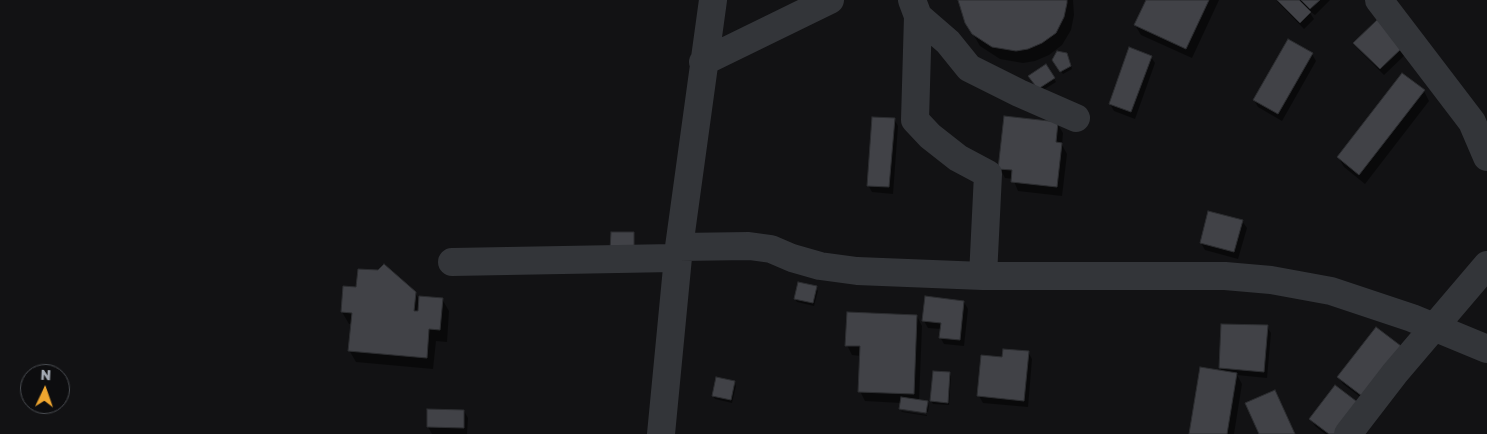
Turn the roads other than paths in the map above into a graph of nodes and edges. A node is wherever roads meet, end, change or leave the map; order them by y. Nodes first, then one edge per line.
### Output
1 (713, 0) edge
2 (830, 0) edge
3 (1379, 0) edge
4 (915, 8) edge
5 (703, 62) junction
6 (1076, 118) dead end
7 (1487, 157) edge
8 (678, 257) junction
9 (452, 262) dead end
10 (1487, 265) edge
11 (983, 276) junction
12 (1434, 328) junction
13 (1487, 349) edge
14 (661, 434) edge
15 (1348, 434) edge

1 - 5 street
2 - 5 street
3 - 7 street
4 - 6 street
4 - 11 street
5 - 8 street
8 - 9 street
8 - 11 street
8 - 14 street
10 - 12 street
11 - 12 street
12 - 13 street
12 - 15 street

